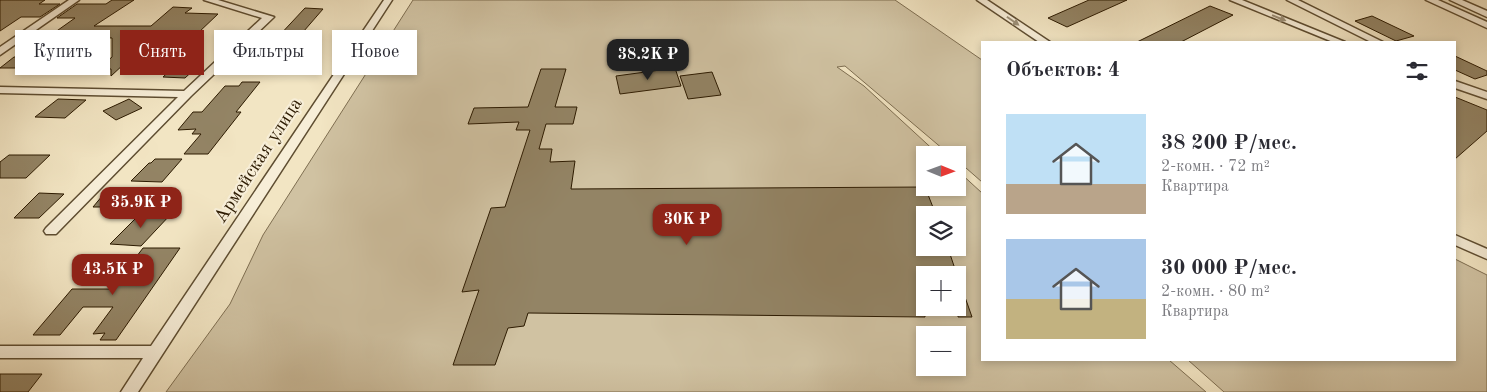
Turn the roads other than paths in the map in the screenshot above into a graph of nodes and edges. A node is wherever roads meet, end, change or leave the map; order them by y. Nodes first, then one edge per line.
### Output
1 (75, 0) edge
2 (208, 0) edge
3 (388, 0) edge
4 (982, 0) edge
5 (1234, 0) edge
6 (1291, 0) edge
7 (1430, 0) edge
8 (1454, 0) edge
9 (1487, 14) edge
10 (1487, 25) edge
11 (1357, 32) junction
12 (1044, 41) edge
13 (1337, 41) edge
14 (1356, 41) edge
15 (1376, 41) edge
16 (0, 52) edge
17 (1456, 84) edge
18 (0, 90) edge
19 (187, 94) junction
20 (1487, 96) edge
21 (51, 230) dead end
22 (1456, 240) edge
23 (1487, 254) edge
24 (0, 352) edge
25 (155, 352) junction
26 (129, 392) edge

1 - 16 street
2 - 19 street
3 - 25 street, Армейская улица
4 -> 12 street
5 -> 13 street
6 - 11 street
7 - 10 street
8 - 9 street
11 - 14 street
11 - 15 street
17 - 20 street
18 - 19 street
19 - 21 street
22 - 23 street
24 - 25 street
25 - 26 street, Армейская улица

